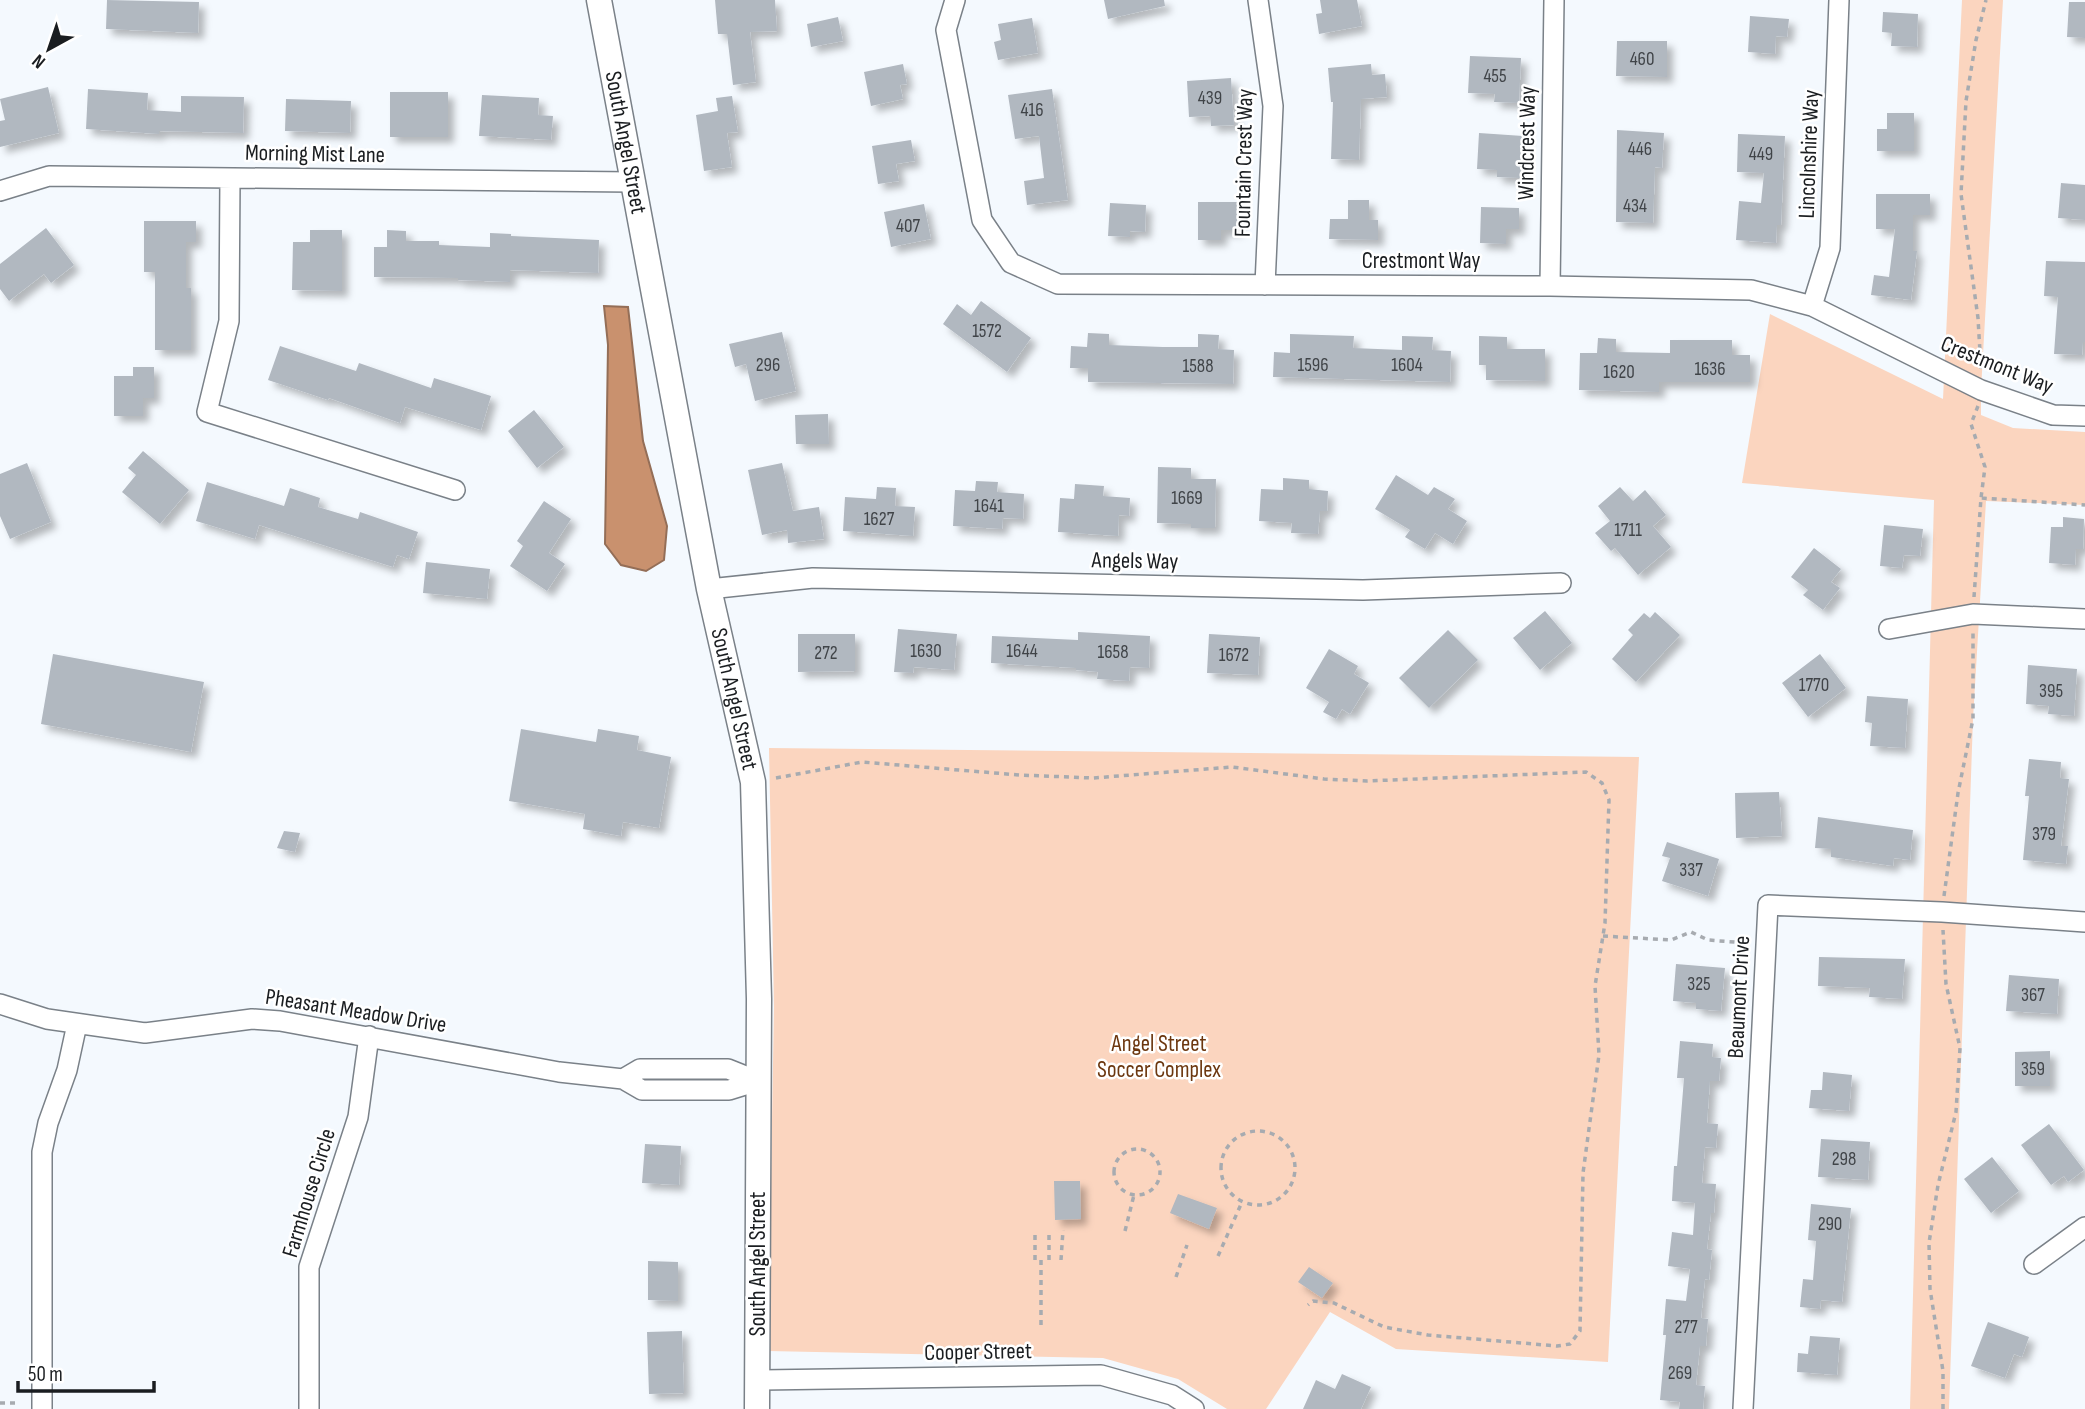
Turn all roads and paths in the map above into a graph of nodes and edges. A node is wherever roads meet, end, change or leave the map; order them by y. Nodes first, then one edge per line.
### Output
1 (599, 0) edge
2 (955, 0) edge
3 (1258, 0) edge
4 (1553, 0) edge
5 (1839, 0) edge
6 (1986, 0) edge
7 (230, 178) junction
8 (633, 182) junction
9 (0, 191) edge
10 (1265, 285) junction
11 (1550, 286) junction
12 (1812, 306) junction
13 (1982, 374) dead end
14 (1979, 404) dead end
15 (2085, 416) edge
16 (456, 490) dead end
17 (1981, 498) junction
18 (2085, 505) edge
19 (1561, 583) dead end
20 (709, 589) junction
21 (1974, 599) dead end
22 (2085, 619) edge
23 (1973, 625) dead end
24 (1889, 629) dead end
25 (776, 778) dead end
26 (1944, 898) dead end
27 (2085, 922) edge
28 (1943, 925) dead end
29 (1603, 936) junction
30 (1752, 944) dead end
31 (0, 1004) edge
32 (77, 1024) junction
33 (369, 1036) junction
34 (758, 1081) junction
35 (1134, 1195) junction
36 (1242, 1202) junction
37 (2085, 1227) edge
38 (1035, 1230) dead end
39 (1049, 1230) dead end
40 (1062, 1230) dead end
41 (1125, 1231) dead end
42 (1187, 1245) dead end
43 (1219, 1256) dead end
44 (1035, 1260) dead end
45 (1041, 1260) dead end
46 (1049, 1260) dead end
47 (1061, 1260) dead end
48 (2034, 1264) dead end
49 (1176, 1278) dead end
50 (1308, 1305) dead end
51 (1041, 1325) dead end
52 (757, 1380) junction
53 (0, 1403) edge
54 (20, 1403) dead end
55 (42, 1409) edge
56 (309, 1409) edge
57 (757, 1409) edge
58 (1194, 1409) edge
59 (1742, 1409) edge
60 (1943, 1409) edge

1 - 8 street, South Angel Street
2 - 10 street, Crestmont Way
3 - 10 street, Fountain Crest Way
4 - 11 street, Windcrest Way
5 - 12 street, Lincolnshire Way
6 - 13 path
7 - 8 street, Morning Mist Lane
7 - 9 street, Morning Mist Lane
7 - 16 street
8 - 20 street, South Angel Street
10 - 11 street, Crestmont Way
11 - 12 street, Crestmont Way
12 - 15 street, Crestmont Way
14 - 17 path
17 - 18 path
17 - 21 path
19 - 20 street, Angels Way
20 - 34 street, South Angel Street
22 - 24 street
23 - 26 path
25 - 29 path
27 - 59 street, Beaumont Drive
28 - 60 path
29 - 30 path
29 - 50 path
31 - 32 street, Pheasant Meadow Drive
32 - 33 street, Pheasant Meadow Drive
32 - 55 street
33 - 34 street, Pheasant Meadow Drive
33 - 56 street, Farmhouse Circle
34 - 52 street, South Angel Street
35 - 35 path
35 - 41 path
36 - 36 path
36 - 43 path
37 - 48 street
38 - 44 path
39 - 46 path
40 - 47 path
42 - 49 path
45 - 51 path
52 - 57 street, South Angel Street
52 - 58 street, Cooper Street
53 - 54 path

